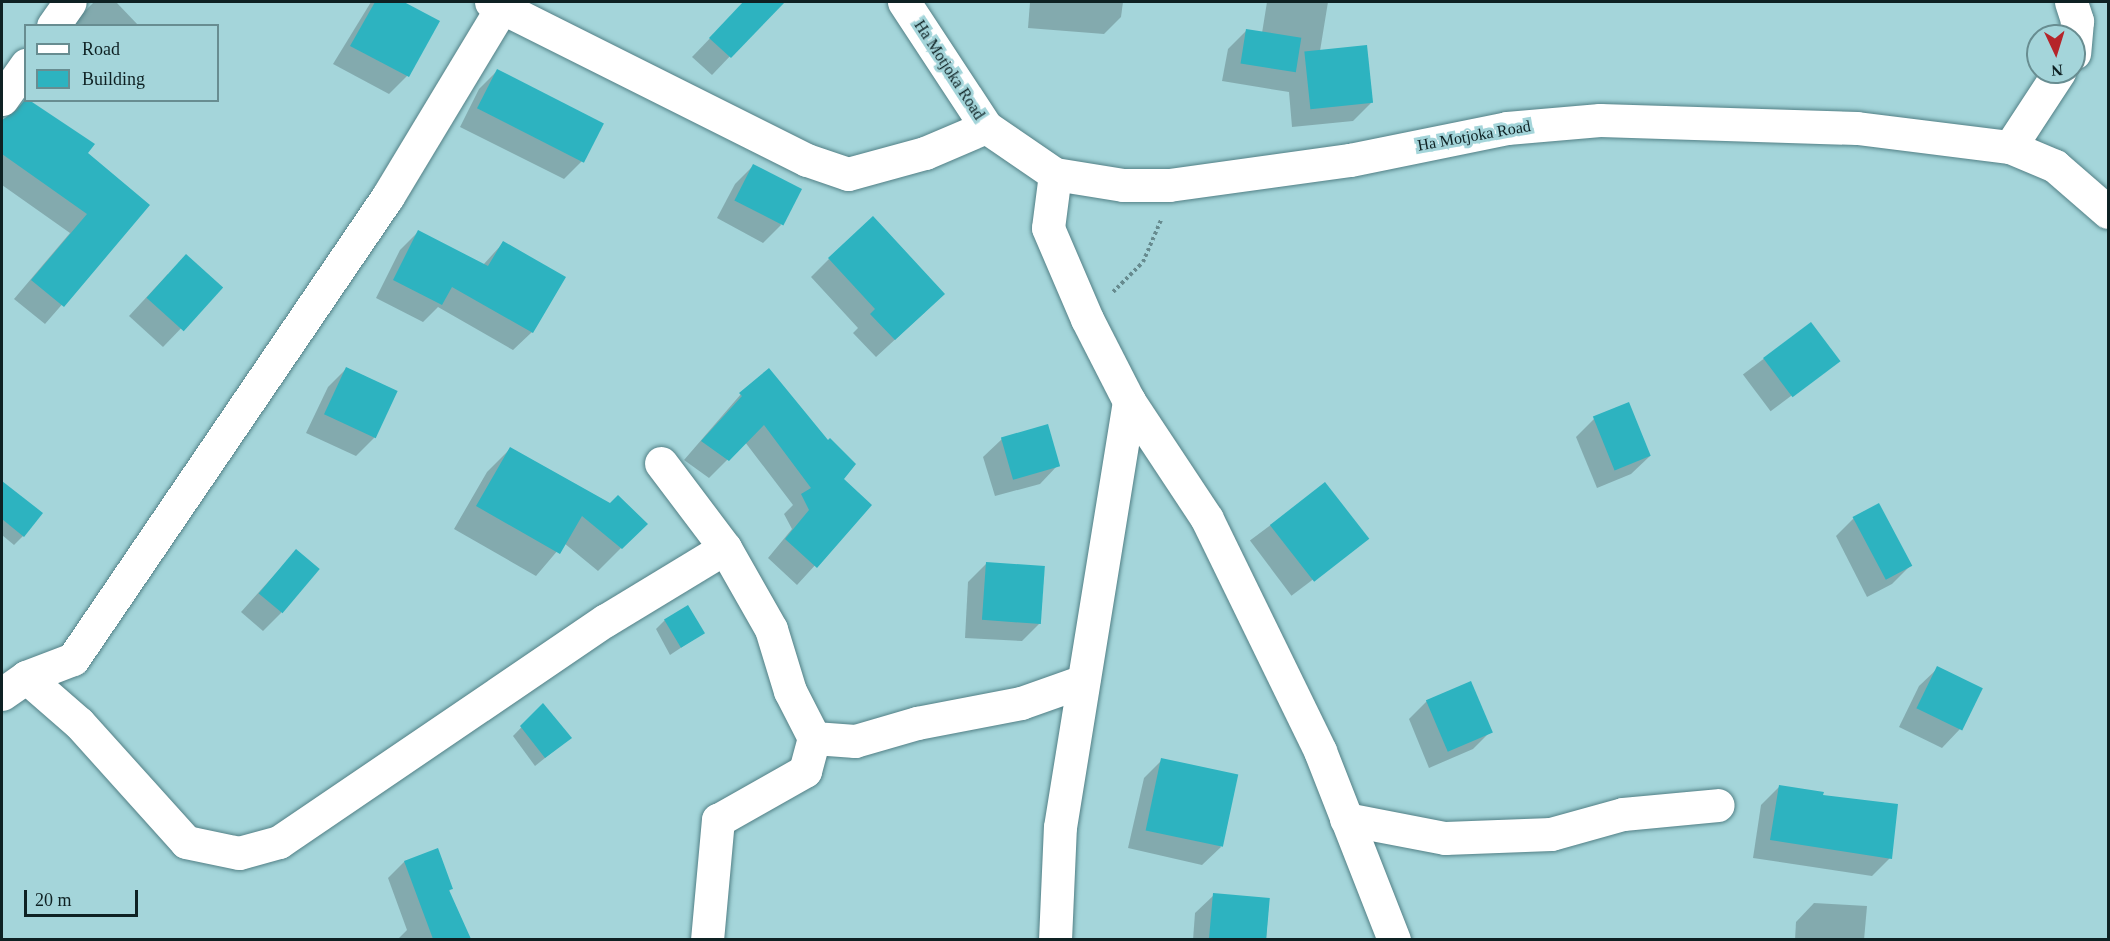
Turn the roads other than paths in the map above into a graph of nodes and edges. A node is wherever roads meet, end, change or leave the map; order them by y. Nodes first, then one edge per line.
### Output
1 (70, 2) edge
2 (904, 2) edge
3 (2071, 2) edge
4 (499, 3) edge
5 (54, 24) edge
6 (2077, 24) edge
7 (24, 68) edge
8 (2051, 84) edge
9 (2, 99) edge
10 (987, 127) junction
11 (2010, 147) junction
12 (1055, 174) junction
13 (2109, 212) edge
14 (1129, 401) junction
15 (661, 463) dead end
16 (725, 548) junction
17 (1083, 681) junction
18 (14, 686) edge
19 (814, 738) junction
20 (1718, 805) dead end
21 (1346, 819) junction
22 (707, 939) edge
23 (1055, 939) edge
24 (1394, 939) edge

1 - 5 street
2 - 10 street, Ha Motjoka Road
3 - 6 street
4 - 10 street
4 - 18 street
7 - 9 street
8 - 11 street
10 - 12 street, Ha Motjoka Road
11 - 12 street, Ha Motjoka Road
11 - 13 street, Ha Motjoka Road
12 - 14 street
14 - 17 street
14 - 21 street
15 - 16 street
16 - 18 street
16 - 19 street
17 - 19 street
17 - 23 street
19 - 22 street
20 - 21 street
21 - 24 street

